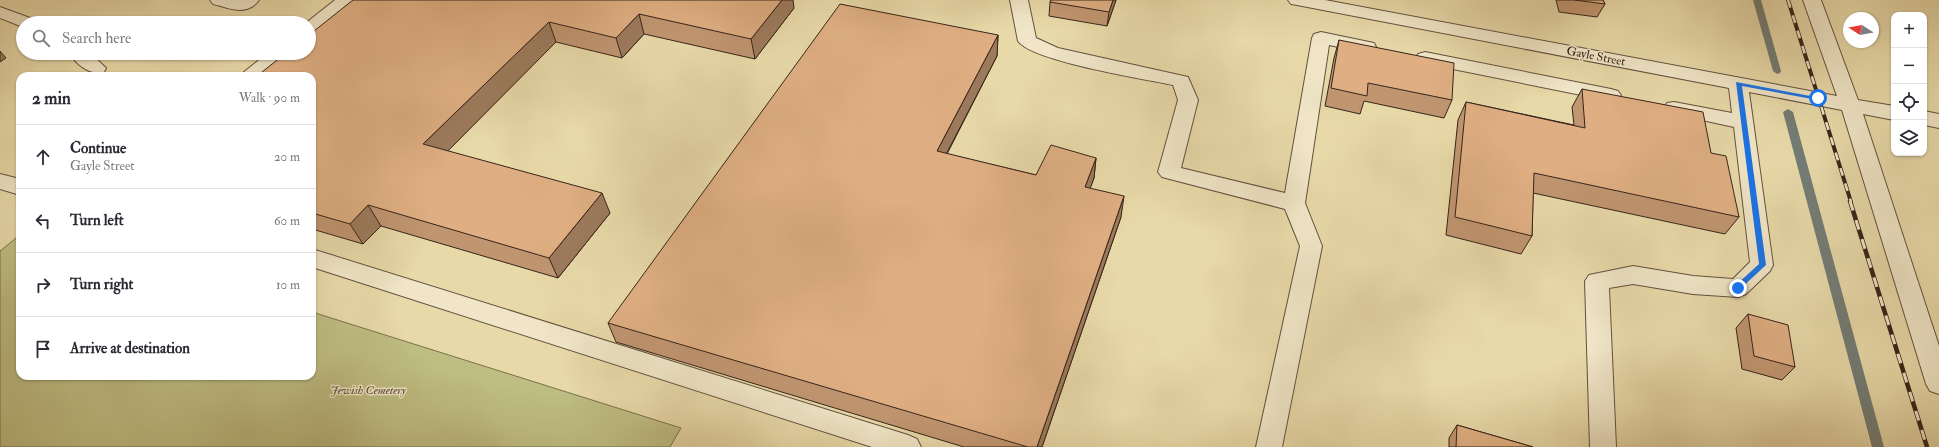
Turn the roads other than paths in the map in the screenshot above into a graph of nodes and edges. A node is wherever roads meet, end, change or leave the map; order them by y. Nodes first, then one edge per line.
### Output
1 (219, 0) edge
2 (250, 0) edge
3 (346, 0) edge
4 (1019, 0) edge
5 (1297, 0) edge
6 (1812, 0) edge
7 (0, 12) edge
8 (16, 19) edge
9 (316, 24) edge
10 (1383, 50) edge
11 (1407, 55) edge
12 (87, 60) edge
13 (271, 60) edge
14 (97, 68) dead end
15 (256, 72) edge
16 (1738, 84) junction
17 (1633, 100) edge
18 (1850, 104) junction
19 (1657, 105) edge
20 (1891, 111) edge
21 (1927, 119) edge
22 (1939, 121) edge
23 (1743, 122) junction
24 (0, 181) edge
25 (16, 186) edge
26 (1294, 203) junction
27 (316, 259) edge
28 (1939, 384) edge
29 (908, 447) edge
30 (1269, 447) edge
31 (1603, 447) edge

1 - 2 street
3 - 9 street
4 - 26 street
5 - 16 street, Gayle Street
6 - 18 street
7 - 8 street
10 - 26 street
11 - 17 street
12 - 14 street
13 - 15 street
16 - 18 street, Gayle Street
16 - 23 street
18 - 20 street, Gayle Street
18 - 28 street
19 - 23 street
21 - 22 street
23 - 31 street
24 - 25 street
26 - 30 street
27 - 29 street

